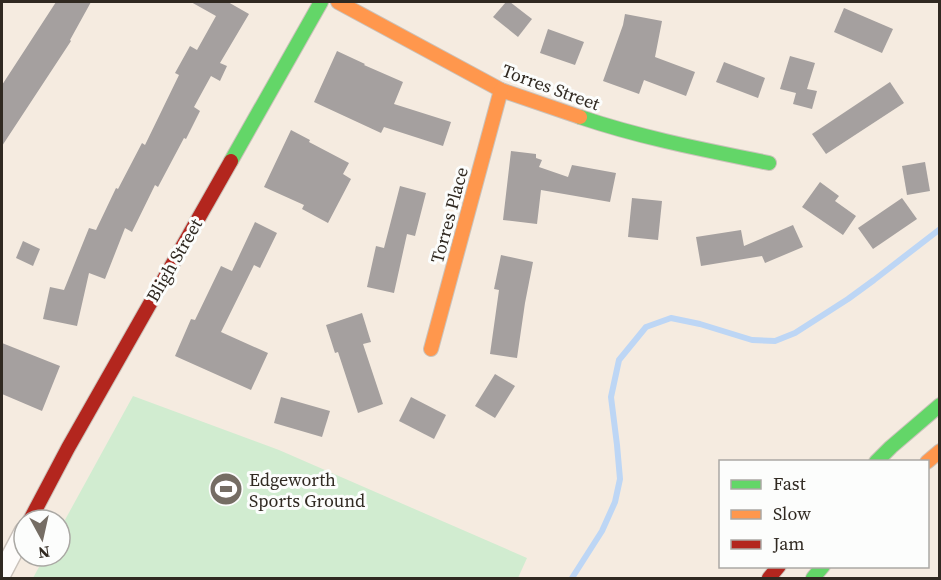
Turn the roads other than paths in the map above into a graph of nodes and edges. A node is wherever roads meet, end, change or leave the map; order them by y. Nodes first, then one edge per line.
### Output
1 (321, 2) edge
2 (338, 2) edge
3 (501, 90) junction
4 (769, 163) dead end
5 (431, 349) dead end
6 (939, 405) edge
7 (878, 460) edge
8 (36, 508) edge
9 (12, 554) edge
10 (2, 573) edge

1 - 8 main road, Bligh Street
2 - 3 main road, Torres Street
3 - 4 main road, Torres Street
3 - 5 main road, Torres Place
6 - 7 main road
9 - 10 street

